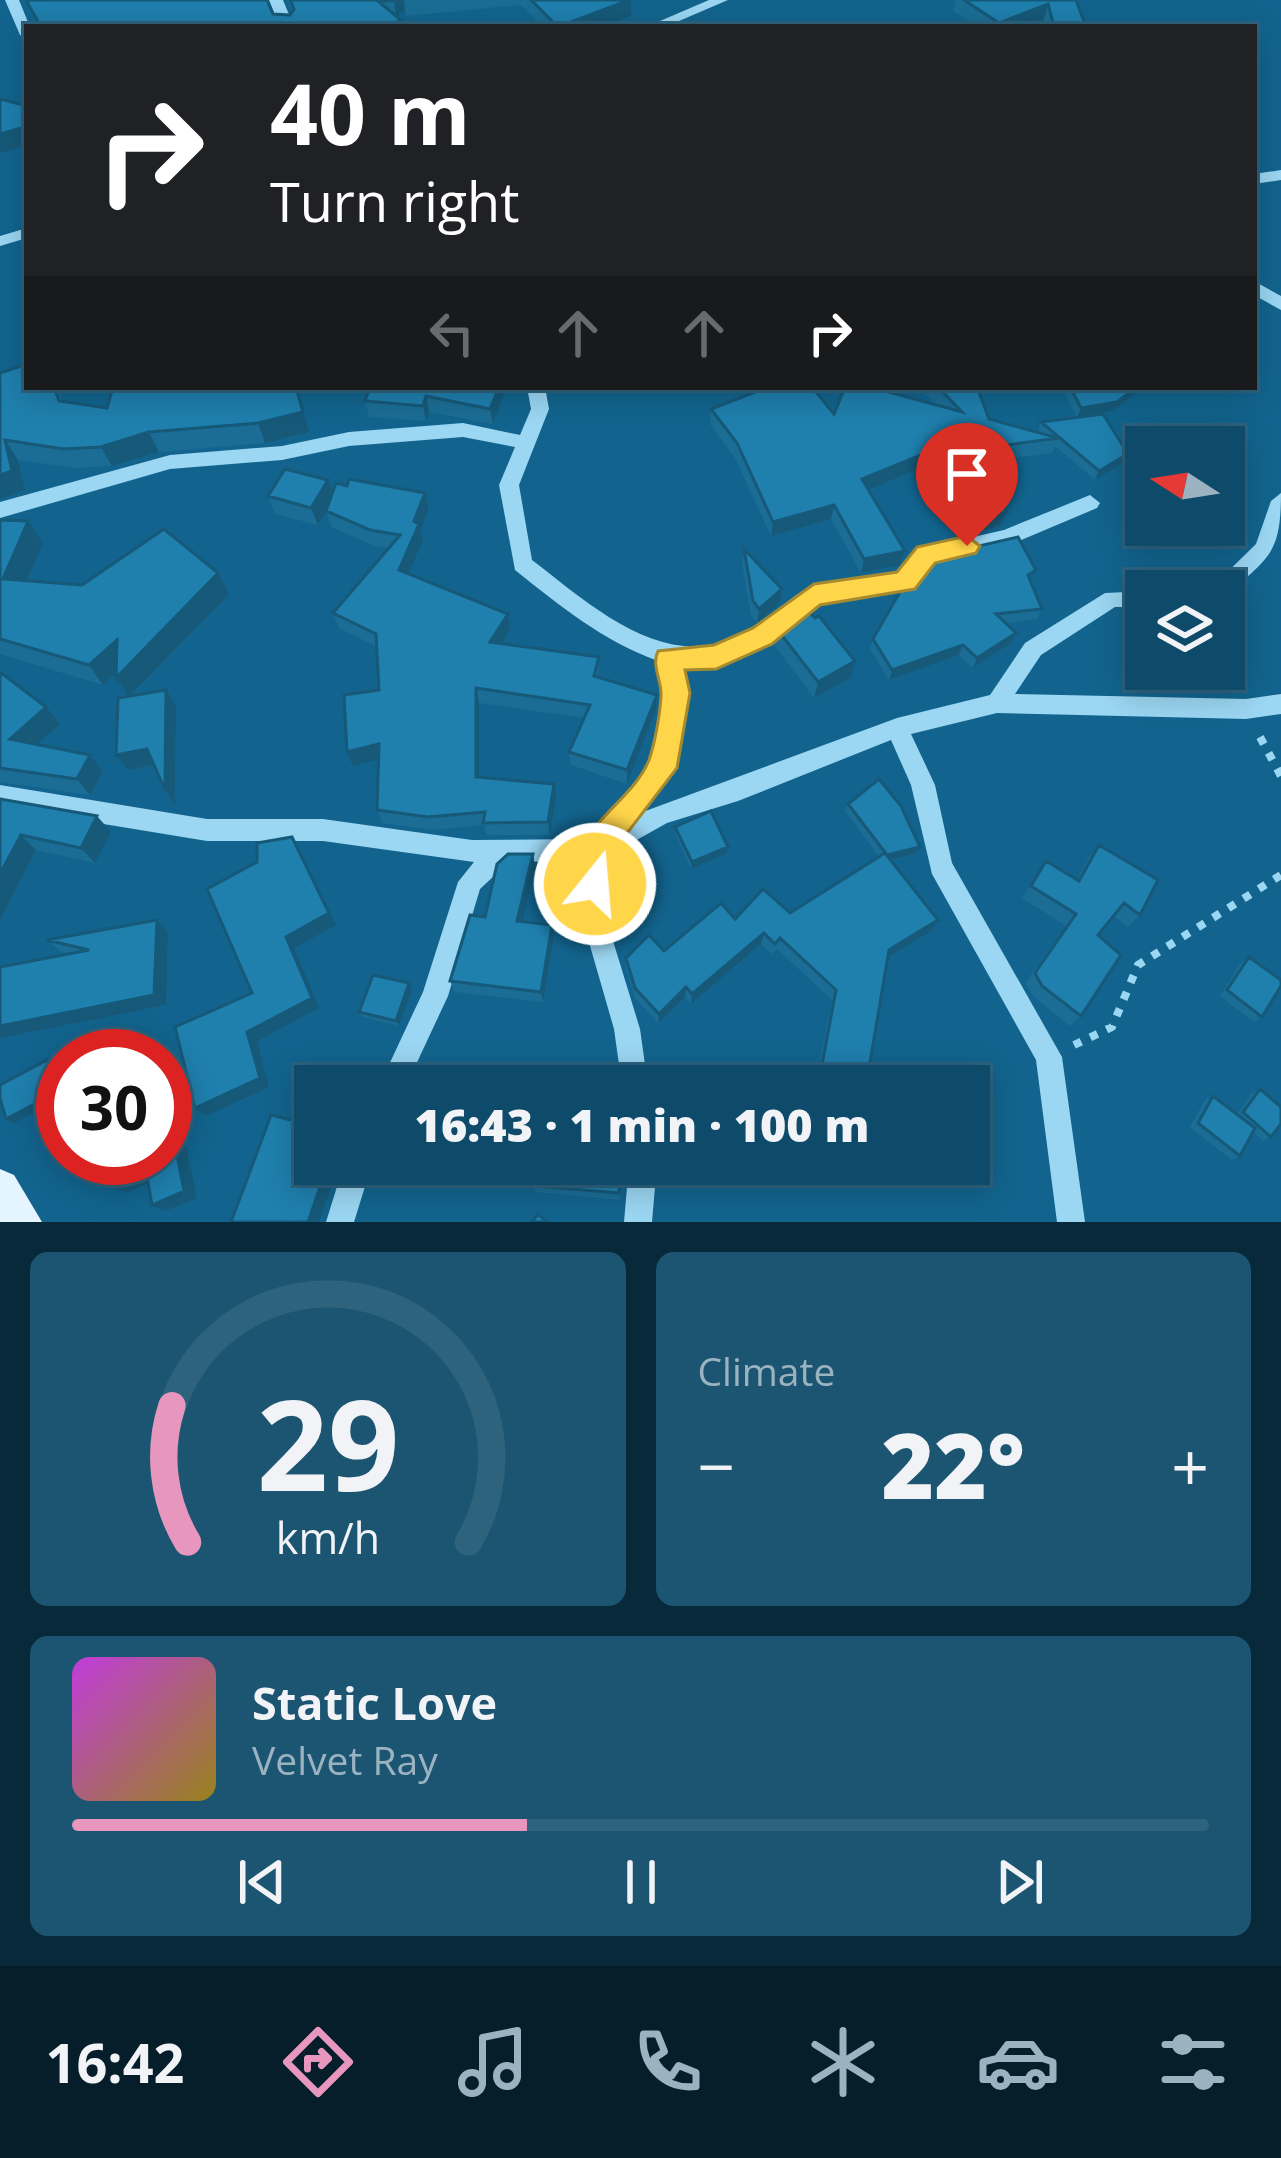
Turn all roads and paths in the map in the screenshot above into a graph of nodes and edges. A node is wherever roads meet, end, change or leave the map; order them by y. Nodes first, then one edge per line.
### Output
1 (12, 0) edge
2 (721, 0) edge
3 (660, 24) edge
4 (24, 28) edge
5 (537, 390) edge
6 (528, 443) junction
7 (1281, 501) edge
8 (1090, 503) dead end
9 (0, 510) edge
10 (1241, 570) edge
11 (1125, 599) edge
12 (668, 659) junction
13 (997, 703) junction
14 (1281, 704) edge
15 (1246, 709) junction
16 (897, 728) junction
17 (1281, 776) edge
18 (0, 796) edge
19 (596, 850) junction
20 (504, 851) junction
21 (1281, 875) edge
22 (1048, 1057) junction
23 (402, 1065) edge
24 (632, 1065) edge
25 (351, 1185) edge
26 (642, 1185) edge
27 (0, 1190) edge
28 (22, 1222) edge
29 (340, 1222) edge
30 (638, 1222) edge
31 (1071, 1222) edge

1 - 4 street
2 - 3 street
5 - 6 street
6 - 9 street
6 - 12 street
7 - 10 street
8 - 12 street
11 - 13 street
12 - 19 street
13 - 15 street
13 - 16 street
14 - 15 street
15 - 17 path
16 - 19 street
16 - 22 street
18 - 20 street
19 - 20 street
19 - 24 street
20 - 23 street
21 - 22 path
22 - 31 street
25 - 29 street
26 - 30 street
27 - 28 main road

